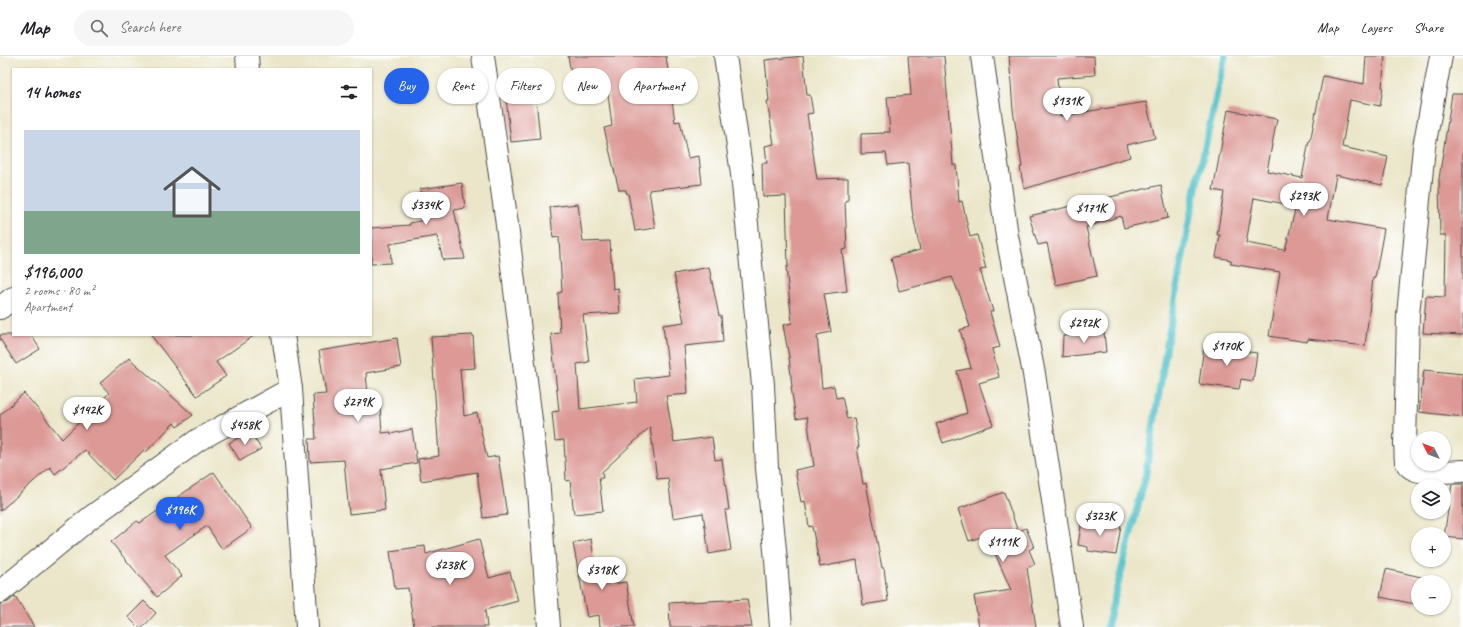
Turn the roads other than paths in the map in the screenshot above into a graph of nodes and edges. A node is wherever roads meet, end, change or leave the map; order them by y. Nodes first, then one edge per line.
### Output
1 (247, 56) edge
2 (482, 56) edge
3 (725, 56) edge
4 (982, 56) edge
5 (1441, 56) edge
6 (248, 68) edge
7 (12, 299) edge
8 (0, 308) edge
9 (283, 336) edge
10 (291, 389) junction
11 (1463, 471) edge
12 (0, 592) edge
13 (307, 627) edge
14 (549, 627) edge
15 (781, 627) edge
16 (1072, 627) edge

1 - 6 street
2 - 14 street
3 - 15 street
4 - 16 street
5 - 11 street
7 - 8 street
9 - 10 street
10 - 12 street
10 - 13 street

